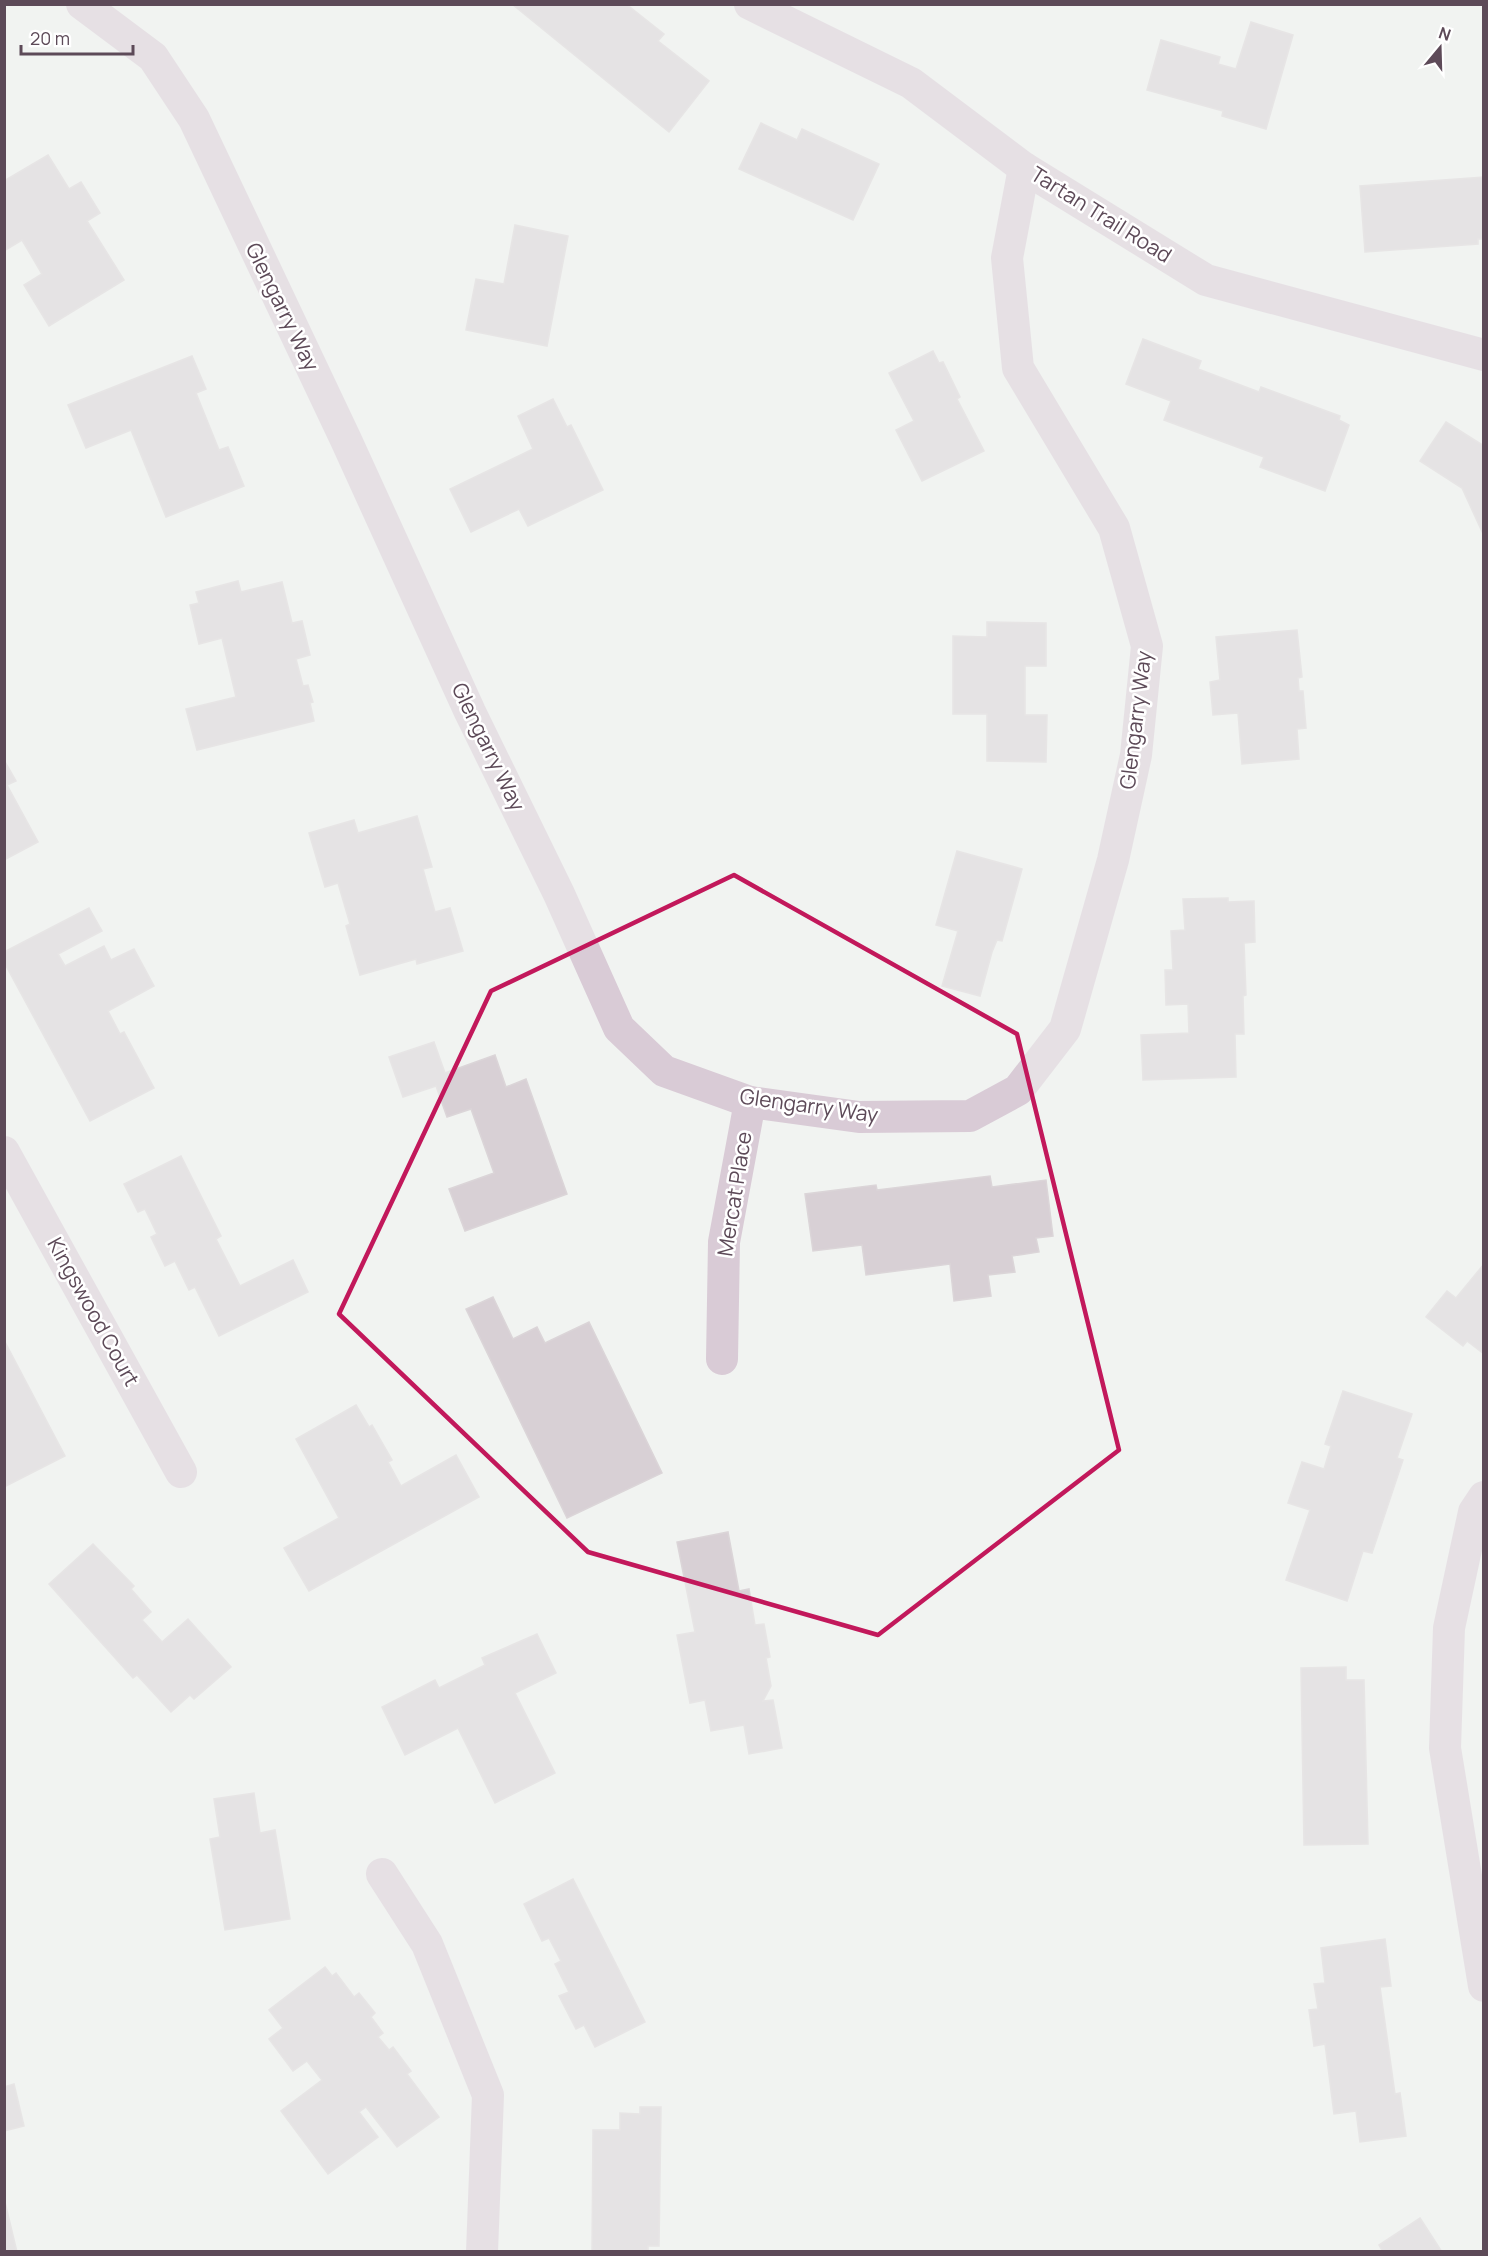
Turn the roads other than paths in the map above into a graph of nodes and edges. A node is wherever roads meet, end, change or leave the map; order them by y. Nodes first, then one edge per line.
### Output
1 (82, 4) edge
2 (750, 4) edge
3 (1024, 168) junction
4 (1484, 355) edge
5 (750, 1102) junction
6 (4, 1152) edge
7 (722, 1359) dead end
8 (181, 1472) dead end
9 (1484, 1497) edge
10 (382, 1874) dead end
11 (1484, 1986) edge
12 (482, 2252) edge

1 - 5 street, Glengarry Way
2 - 3 street, Tartan Trail Road
3 - 4 street, Tartan Trail Road
3 - 5 street, Glengarry Way
5 - 7 street, Mercat Place
6 - 8 street, Kingswood Court
9 - 11 street
10 - 12 street

